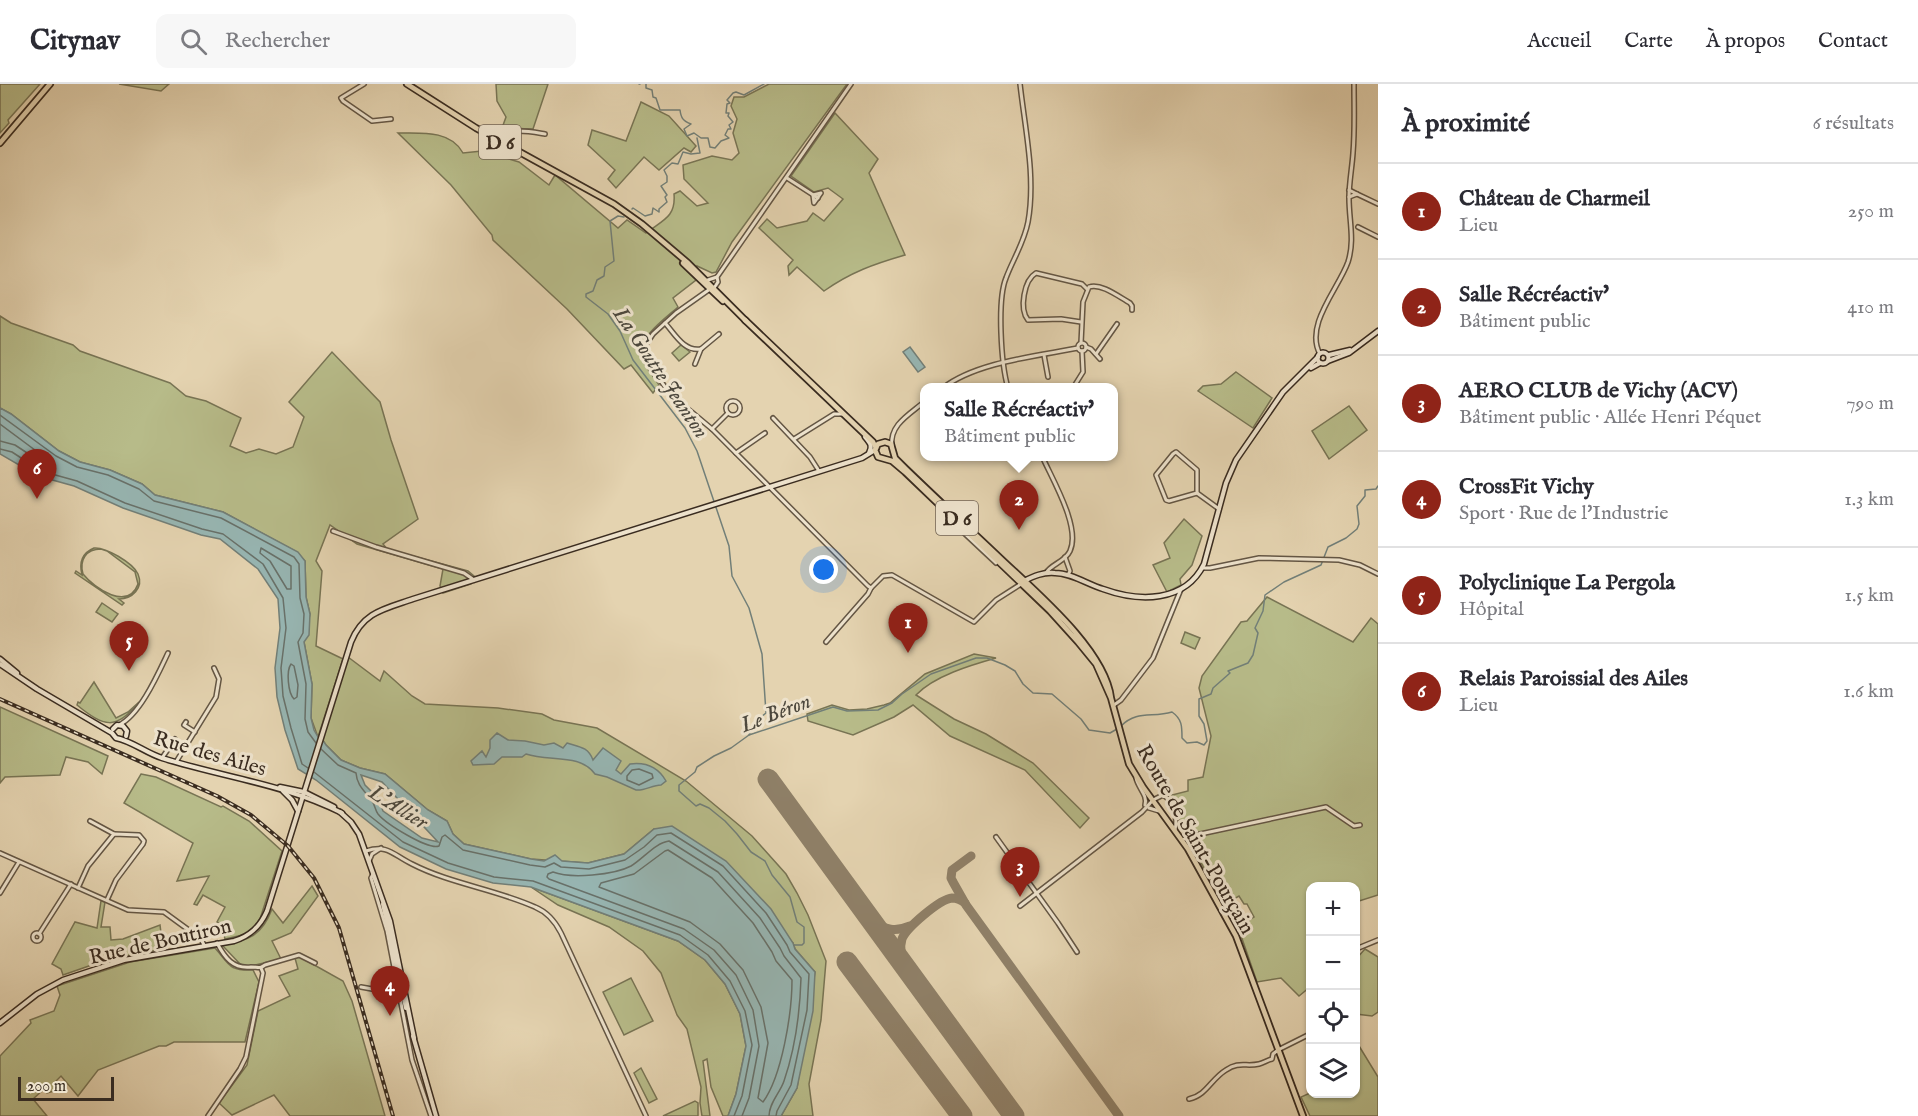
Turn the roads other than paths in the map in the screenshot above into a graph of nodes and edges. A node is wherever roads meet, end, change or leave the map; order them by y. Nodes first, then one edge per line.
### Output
1 (49, 84) edge
2 (364, 84) edge
3 (407, 84) edge
4 (850, 84) edge
5 (1020, 84) edge
6 (1354, 84) edge
7 (391, 119) dead end
8 (545, 134) dead end
9 (497, 138) junction
10 (0, 141) edge
11 (786, 178) junction
12 (1349, 190) junction
13 (1357, 194) junction
14 (1349, 197) junction
15 (818, 198) dead end
16 (1378, 204) edge
17 (762, 212) junction
18 (768, 216) dead end
19 (1351, 225) junction
20 (1358, 227) junction
21 (1352, 230) junction
22 (1378, 237) edge
23 (717, 277) junction
24 (705, 282) junction
25 (712, 289) junction
26 (1087, 289) junction
27 (1132, 310) dead end
28 (665, 322) junction
29 (1081, 322) junction
30 (1117, 324) dead end
31 (1378, 331) edge
32 (719, 333) dead end
33 (701, 349) junction
34 (1082, 349) junction
35 (1096, 354) junction
36 (1044, 355) junction
37 (1100, 358) dead end
38 (1319, 358) junction
39 (1328, 358) junction
40 (1003, 362) junction
41 (695, 364) dead end
42 (1048, 377) dead end
43 (950, 383) edge
44 (1007, 383) edge
45 (1076, 383) edge
46 (822, 393) junction
47 (920, 406) edge
48 (836, 407) junction
49 (728, 413) junction
50 (834, 414) junction
51 (843, 414) junction
52 (773, 418) dead end
53 (848, 419) junction
54 (712, 429) junction
55 (765, 433) dead end
56 (891, 437) junction
57 (794, 439) junction
58 (883, 442) junction
59 (892, 446) junction
60 (876, 449) junction
61 (736, 453) junction
62 (893, 453) junction
63 (869, 454) junction
64 (862, 458) junction
65 (880, 458) junction
66 (886, 459) junction
67 (1044, 461) edge
68 (819, 471) junction
69 (770, 486) junction
70 (1197, 493) junction
71 (1219, 509) junction
72 (948, 511) junction
73 (333, 531) dead end
74 (969, 534) junction
75 (1065, 557) junction
76 (996, 563) dead end
77 (1202, 568) junction
78 (1046, 573) junction
79 (1378, 574) edge
80 (1068, 575) junction
81 (474, 580) junction
82 (1025, 583) junction
83 (871, 588) junction
84 (1181, 589) junction
85 (1044, 600) junction
86 (826, 642) dead end
87 (168, 653) dead end
88 (0, 659) edge
89 (0, 664) edge
90 (214, 668) dead end
91 (1111, 698) junction
92 (1113, 705) junction
93 (131, 716) junction
94 (186, 722) dead end
95 (119, 725) junction
96 (126, 729) junction
97 (113, 731) junction
98 (195, 732) junction
99 (126, 736) junction
100 (121, 739) junction
101 (175, 739) dead end
102 (139, 748) junction
103 (162, 758) junction
104 (176, 762) junction
105 (1136, 777) junction
106 (273, 787) junction
107 (280, 789) junction
108 (303, 794) junction
109 (1154, 801) junction
110 (1149, 808) junction
111 (298, 811) junction
112 (1142, 812) junction
113 (1164, 815) junction
114 (90, 821) dead end
115 (1360, 825) dead end
116 (1175, 830) junction
117 (114, 834) junction
118 (996, 837) dead end
119 (1182, 840) junction
120 (381, 848) junction
121 (366, 851) junction
122 (0, 853) edge
123 (19, 862) junction
124 (369, 862) junction
125 (373, 873) junction
126 (71, 884) junction
127 (78, 888) junction
128 (0, 893) edge
129 (1037, 893) junction
130 (106, 900) junction
131 (1020, 906) dead end
132 (39, 934) dead end
133 (1378, 940) edge
134 (217, 943) junction
135 (204, 945) junction
136 (1360, 947) edge
137 (1077, 952) dead end
138 (315, 963) dead end
139 (261, 968) junction
140 (361, 987) dead end
141 (400, 994) junction
142 (0, 1023) edge
143 (1306, 1036) edge
144 (1278, 1050) junction
145 (1189, 1099) dead end
146 (1303, 1114) edge
147 (208, 1116) edge
148 (431, 1116) edge
149 (436, 1116) edge
150 (646, 1116) edge

1 - 10 main road
2 - 7 street
3 - 9 main road, D 6
4 - 11 street
5 - 40 street
6 - 12 street
8 - 9 street
9 - 24 main road, D 6
11 - 15 street
11 - 17 street
12 - 13 street
12 - 14 street
13 - 14 street
13 - 16 street
14 - 19 street
17 - 18 street
17 - 23 street
19 - 20 street
19 - 21 street
20 - 21 street
20 - 22 street
21 - 38 street
23 - 24 street
23 - 25 street
24 - 25 main road, D 6
25 - 28 street
25 - 46 main road, D 6
26 - 27 street
26 - 29 street
26 - 29 street
28 - 33 street
28 - 54 street
29 - 34 street
30 - 35 street
31 - 39 main road
32 - 33 street
33 - 41 street
34 - 35 street
34 - 36 street
34 - 45 street
35 - 37 street
36 - 40 street
36 - 42 street
38 - 39 main road
38 - 39 main road
38 - 71 main road
40 - 43 street
40 - 44 street
46 - 48 main road, D 6
46 - 58 main road, D 6
47 - 56 street
48 - 50 street
48 - 51 main road, D 6
49 - 49 street
49 - 54 street
50 - 51 street
50 - 57 street
51 - 53 main road, D 6
52 - 57 street
53 - 60 main road, D 6
53 - 63 main road
54 - 61 street
55 - 61 street
56 - 58 street
56 - 59 street
57 - 68 street
58 - 59 main road
58 - 60 main road
59 - 62 main road
60 - 63 main road
60 - 65 main road
61 - 69 street
62 - 66 main road
62 - 72 main road, Route de Saint-Pourçain / D 6
63 - 64 main road
64 - 65 main road
64 - 68 main road, Rue de Boutiron
65 - 66 main road
66 - 72 main road, Route de Saint-Pourçain / D 6
67 - 75 street
68 - 69 main road, Rue de Boutiron
69 - 81 main road, Rue de Boutiron
69 - 83 street
70 - 70 street
70 - 71 street
71 - 77 main road
72 - 74 main road, Route de Saint-Pourçain / D 6
73 - 81 street
74 - 76 street, Route de Saint-Pourçain
74 - 82 main road, Route de Saint-Pourçain / D 6
74 - 82 main road, Route de Saint-Pourçain / D 6
75 - 78 street
75 - 80 street
77 - 79 street
77 - 84 main road
78 - 80 main road
78 - 82 main road
78 - 82 main road
80 - 84 main road
81 - 108 main road, Rue de Boutiron
82 - 83 street
82 - 85 main road, Route de Saint-Pourçain / D 6
82 - 85 street
82 - 91 main road, Route de Saint-Pourçain / D 6
83 - 86 street
84 - 92 street
85 - 91 main road, Route de Saint-Pourçain / D 6
87 - 93 street
88 - 97 main road
89 - 97 main road
90 - 98 street
91 - 92 main road, Route de Saint-Pourçain / D 6
92 - 105 main road, Route de Saint-Pourçain / D 6
93 - 95 street
93 - 96 street
94 - 98 street
95 - 96 main road
95 - 97 main road
96 - 99 main road
97 - 100 main road
98 - 104 street
99 - 100 main road
99 - 102 main road, Rue des Ailes
100 - 102 main road, Rue des Ailes
101 - 103 street
102 - 103 main road, Rue des Ailes
103 - 104 main road, Rue des Ailes
104 - 106 main road, Rue des Ailes
105 - 109 main road, Route de Saint-Pourçain / D 6
105 - 112 street
106 - 107 main road, Rue des Ailes
106 - 108 main road, Rue des Ailes
107 - 108 main road, Rue des Ailes
107 - 111 main road
108 - 111 main road, Rue de Boutiron
108 - 121 main road
109 - 110 street
109 - 112 street
109 - 113 main road, Route de Saint-Pourçain / D 6
109 - 116 street
110 - 112 street
110 - 113 street
111 - 134 main road, Rue de Boutiron
112 - 129 street
113 - 116 main road, Route de Saint-Pourçain / D 6
114 - 117 street
115 - 119 street
116 - 119 main road, Route de Saint-Pourçain / D 6
117 - 127 street
117 - 130 street
118 - 129 street
119 - 144 main road, Route de Saint-Pourçain / D 6
120 - 121 street
120 - 124 street
120 - 150 street
121 - 124 main road
122 - 123 street
123 - 126 street
123 - 128 street
124 - 125 main road
125 - 141 street
125 - 149 main road
126 - 127 street
126 - 132 street
127 - 130 street
129 - 131 street
129 - 137 street
130 - 135 street
133 - 136 street
134 - 135 main road, Rue de Boutiron
134 - 139 street
135 - 142 main road, Rue de Boutiron
138 - 139 street
139 - 147 street
140 - 141 street
141 - 148 street
143 - 144 street
144 - 145 street
144 - 146 main road, Route de Saint-Pourçain / D 6

